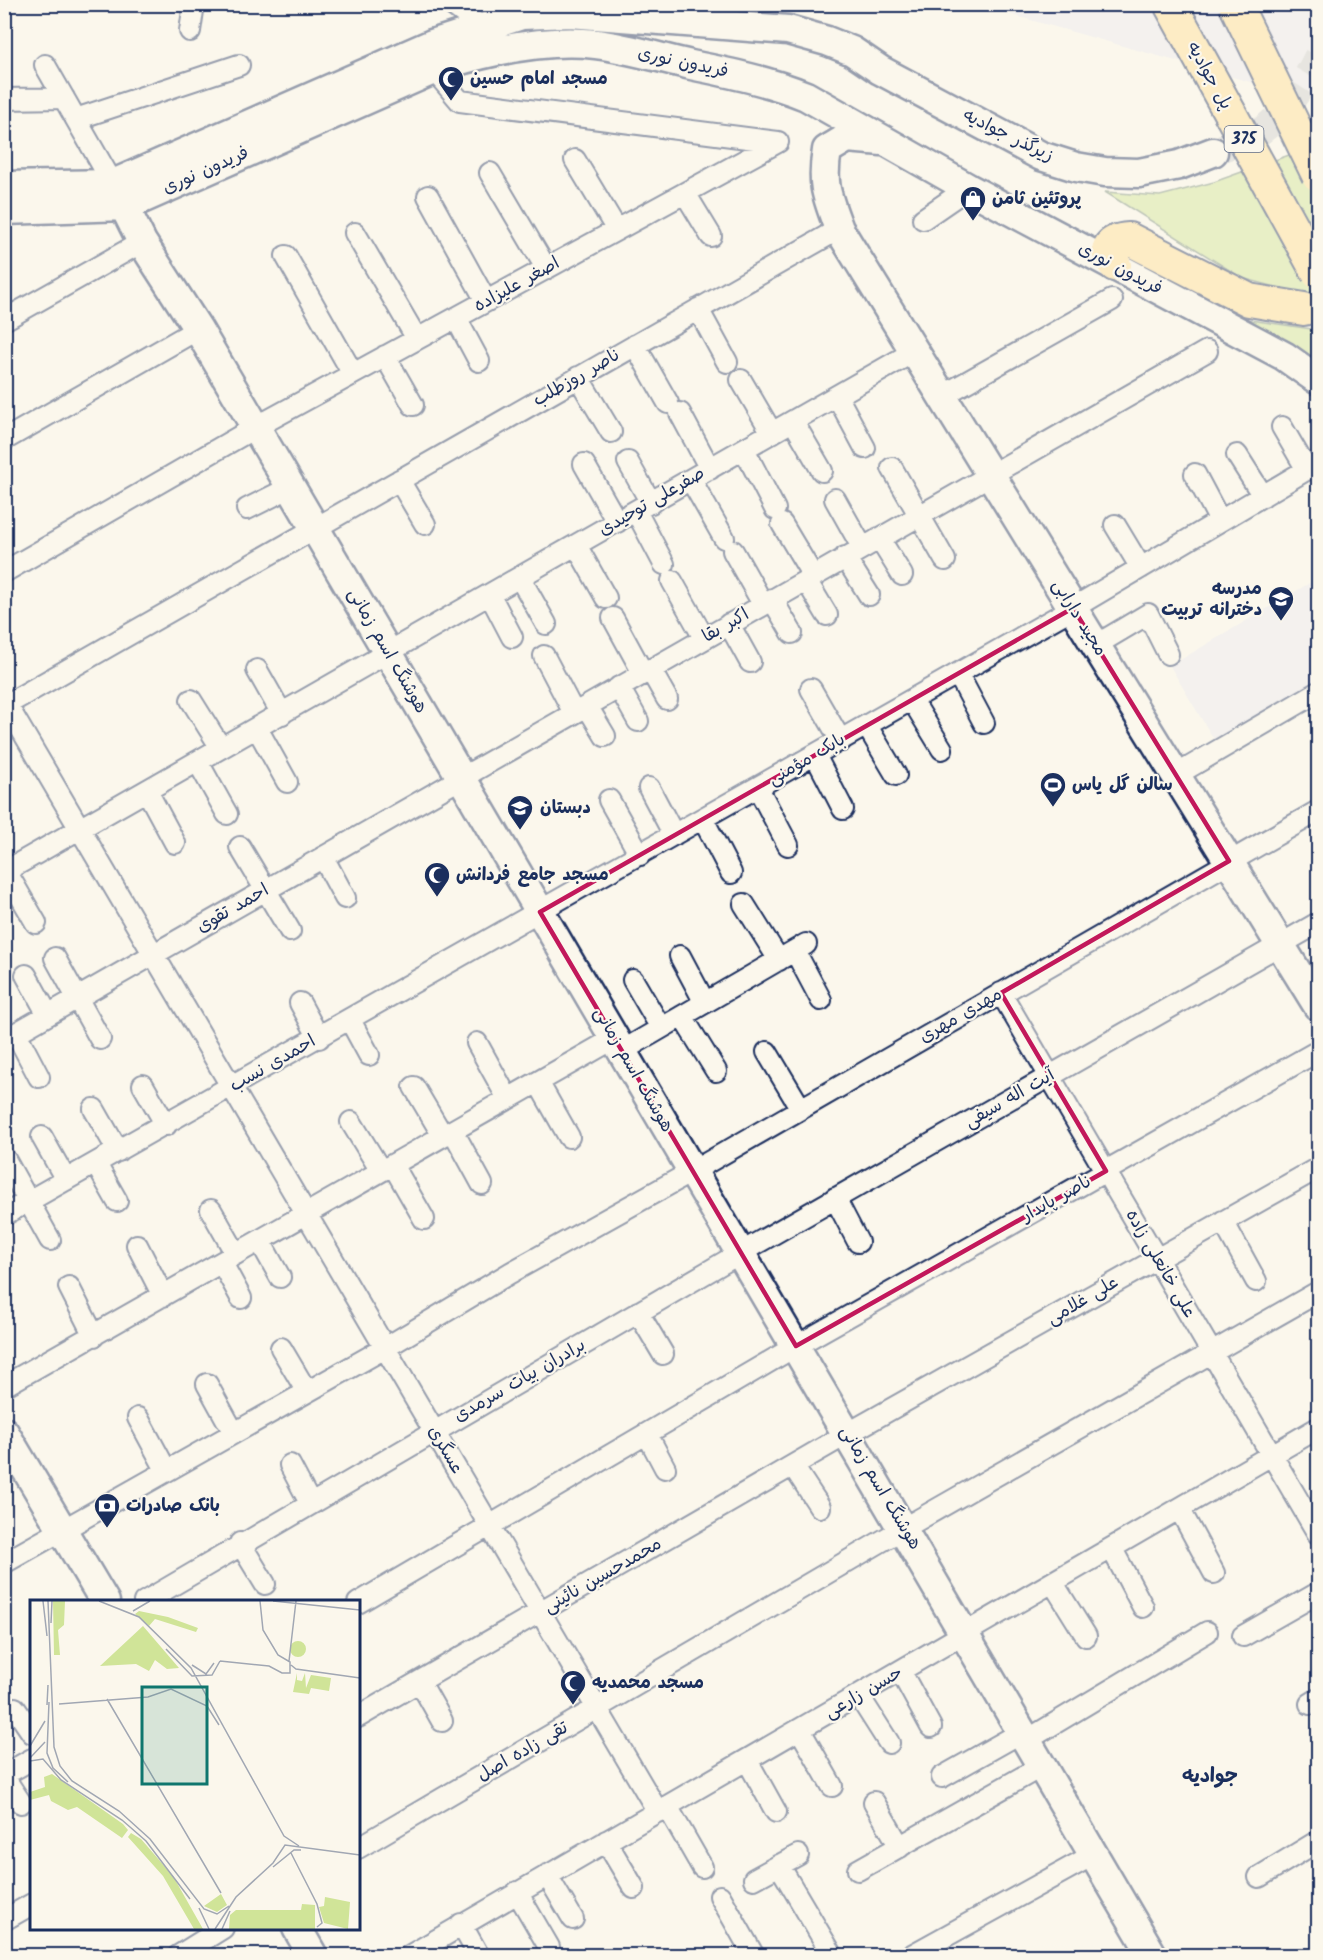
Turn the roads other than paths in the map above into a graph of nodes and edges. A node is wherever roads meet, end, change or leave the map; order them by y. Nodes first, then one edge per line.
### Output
1 (194, 4) edge
2 (451, 4) edge
3 (1170, 4) edge
4 (1235, 4) edge
5 (190, 31) dead end
6 (485, 39) junction
7 (596, 44) junction
8 (45, 65) dead end
9 (239, 65) dead end
10 (433, 69) junction
11 (880, 70) junction
12 (64, 98) junction
13 (4, 99) edge
14 (76, 119) junction
15 (887, 142) junction
16 (1213, 152) tunnel mouth
17 (574, 160) dead end
18 (490, 173) dead end
19 (1318, 175) edge
20 (4, 186) edge
21 (968, 188) junction
22 (685, 193) junction
23 (120, 195) junction
24 (428, 196) dead end
25 (4, 210) edge
26 (923, 219) dead end
27 (839, 229) junction
28 (617, 230) junction
29 (355, 233) dead end
30 (711, 236) dead end
31 (142, 242) junction
32 (286, 256) dead end
33 (1115, 265) junction
34 (546, 268) junction
35 (1318, 273) edge
36 (1112, 300) dead end
37 (486, 301) junction
38 (698, 309) junction
39 (1304, 309) dead end
40 (456, 318) junction
41 (4, 320) edge
42 (198, 329) junction
43 (417, 339) junction
44 (635, 345) junction
45 (915, 351) junction
46 (1207, 351) dead end
47 (385, 356) junction
48 (479, 362) dead end
49 (727, 362) dead end
50 (353, 374) junction
51 (578, 377) junction
52 (741, 380) dead end
53 (1318, 380) edge
54 (837, 396) junction
55 (942, 396) junction
56 (413, 405) dead end
57 (793, 421) junction
58 (256, 427) junction
59 (1282, 427) dead end
60 (611, 432) dead end
61 (772, 433) junction
62 (4, 440) edge
63 (865, 448) dead end
64 (744, 449) junction
65 (1237, 454) dead end
66 (628, 462) dead end
67 (584, 464) dead end
68 (1313, 467) edge
69 (892, 468) dead end
70 (710, 469) junction
71 (822, 471) dead end
72 (990, 474) junction
73 (1195, 474) dead end
74 (399, 480) junction
75 (691, 480) junction
76 (291, 487) junction
77 (1263, 496) junction
78 (835, 499) dead end
79 (643, 507) junction
80 (247, 509) dead end
81 (920, 514) junction
82 (1220, 521) junction
83 (617, 522) junction
84 (425, 524) dead end
85 (1115, 525) dead end
86 (315, 528) junction
87 (576, 545) junction
88 (862, 547) junction
89 (945, 560) dead end
90 (1141, 568) junction
91 (4, 572) edge
92 (902, 575) dead end
93 (520, 578) junction
94 (809, 578) junction
95 (489, 595) junction
96 (869, 595) dead end
97 (606, 598) dead end
98 (767, 602) junction
99 (1073, 608) junction
100 (827, 615) dead end
101 (613, 618) dead end
102 (546, 624) dead end
103 (729, 624) junction
104 (792, 633) dead end
105 (512, 637) dead end
106 (704, 638) junction
107 (1096, 645) junction
108 (388, 653) junction
109 (1168, 654) dead end
110 (544, 656) dead end
111 (750, 662) dead end
112 (257, 670) dead end
113 (647, 671) junction
114 (958, 674) junction
115 (619, 687) junction
116 (811, 688) dead end
117 (1318, 692) edge
118 (667, 699) dead end
119 (191, 700) dead end
120 (912, 700) junction
121 (5, 703) edge
122 (580, 709) junction
123 (282, 714) junction
124 (638, 721) dead end
125 (984, 723) dead end
126 (867, 726) junction
127 (257, 728) junction
128 (605, 736) dead end
129 (841, 741) junction
130 (221, 748) junction
131 (942, 749) dead end
132 (816, 755) junction
133 (198, 762) junction
134 (896, 775) dead end
135 (1176, 775) junction
136 (461, 778) junction
137 (287, 782) dead end
138 (649, 788) dead end
139 (758, 788) junction
140 (147, 791) junction
141 (609, 800) dead end
142 (843, 809) dead end
143 (1318, 811) edge
144 (227, 814) dead end
145 (703, 819) junction
146 (80, 829) junction
147 (674, 836) junction
148 (175, 843) dead end
149 (788, 845) dead end
150 (240, 847) dead end
151 (640, 855) junction
152 (323, 857) junction
153 (1229, 861) junction
154 (5, 872) edge
155 (731, 873) dead end
156 (266, 890) junction
157 (345, 898) dead end
158 (744, 904) dead end
159 (540, 912) junction
160 (36, 923) dead end
161 (1318, 923) edge
162 (290, 931) dead end
163 (1280, 945) junction
164 (793, 952) junction
165 (154, 954) junction
166 (680, 956) dead end
167 (55, 958) dead end
168 (26, 975) dead end
169 (633, 980) dead end
170 (1001, 993) junction
171 (78, 998) junction
172 (821, 1000) dead end
173 (705, 1003) junction
174 (300, 1004) dead end
175 (1318, 1006) edge
176 (48, 1015) junction
177 (682, 1016) junction
178 (350, 1020) junction
179 (661, 1028) junction
180 (10, 1036) edge
181 (319, 1038) junction
182 (100, 1039) dead end
183 (477, 1043) dead end
184 (618, 1045) junction
185 (1318, 1051) edge
186 (767, 1052) dead end
187 (369, 1055) dead end
188 (716, 1071) dead end
189 (1050, 1076) junction
190 (39, 1077) dead end
191 (538, 1082) junction
192 (143, 1085) dead end
193 (414, 1087) dead end
194 (232, 1088) junction
195 (508, 1099) junction
196 (94, 1109) dead end
197 (801, 1109) junction
198 (351, 1122) dead end
199 (166, 1125) junction
200 (448, 1133) junction
201 (42, 1137) dead end
202 (569, 1137) dead end
203 (118, 1151) junction
204 (5, 1159) edge
205 (96, 1164) junction
206 (387, 1168) junction
207 (1318, 1168) edge
208 (693, 1172) junction
209 (1106, 1172) junction
210 (66, 1180) junction
211 (482, 1184) dead end
212 (836, 1198) junction
213 (117, 1201) dead end
214 (29, 1202) junction
215 (211, 1210) dead end
216 (306, 1214) junction
217 (4, 1215) edge
218 (424, 1219) dead end
219 (1224, 1221) junction
220 (50, 1240) dead end
221 (260, 1241) junction
222 (858, 1242) dead end
223 (138, 1245) dead end
224 (740, 1253) junction
225 (229, 1259) junction
226 (1157, 1259) junction
227 (280, 1277) dead end
228 (1256, 1281) dead end
229 (69, 1287) dead end
230 (1318, 1292) edge
231 (163, 1296) junction
232 (241, 1298) dead end
233 (638, 1312) junction
234 (94, 1336) junction
235 (795, 1346) junction
236 (281, 1348) dead end
237 (385, 1348) junction
238 (1212, 1352) junction
239 (663, 1354) dead end
240 (207, 1384) dead end
241 (4, 1386) edge
242 (307, 1392) junction
243 (138, 1418) dead end
244 (1318, 1428) edge
245 (434, 1431) junction
246 (4, 1432) edge
247 (234, 1432) junction
248 (647, 1434) junction
249 (847, 1434) junction
250 (1272, 1455) junction
251 (290, 1465) dead end
252 (793, 1466) junction
253 (665, 1468) dead end
254 (166, 1470) junction
255 (310, 1503) junction
256 (820, 1507) dead end
257 (1180, 1510) junction
258 (490, 1526) junction
259 (62, 1528) junction
260 (904, 1528) junction
261 (1318, 1534) edge
262 (240, 1543) junction
263 (1112, 1549) junction
264 (4, 1563) edge
265 (1214, 1573) dead end
266 (1053, 1583) junction
267 (265, 1584) dead end
268 (1318, 1593) edge
269 (104, 1600) edge
270 (147, 1600) edge
271 (360, 1602) edge
272 (1143, 1607) dead end
273 (541, 1612) junction
274 (1208, 1632) dead end
275 (965, 1635) junction
276 (1086, 1636) dead end
277 (1244, 1636) dead end
278 (901, 1672) junction
279 (420, 1682) junction
280 (859, 1696) junction
281 (15, 1708) dead end
282 (597, 1708) junction
283 (360, 1716) edge
284 (442, 1721) dead end
285 (931, 1727) dead end
286 (30, 1730) edge
287 (800, 1730) junction
288 (1025, 1736) junction
289 (889, 1743) dead end
290 (30, 1760) edge
291 (747, 1760) junction
292 (1042, 1766) junction
293 (4, 1776) edge
294 (942, 1777) dead end
295 (832, 1786) dead end
296 (874, 1802) dead end
297 (21, 1803) dead end
298 (662, 1809) junction
299 (776, 1812) dead end
300 (606, 1841) junction
301 (1318, 1842) edge
302 (360, 1847) edge
303 (900, 1847) junction
304 (798, 1855) dead end
305 (1093, 1855) junction
306 (779, 1865) junction
307 (702, 1867) dead end
308 (858, 1870) dead end
309 (547, 1875) junction
310 (1259, 1877) dead end
311 (754, 1879) dead end
312 (634, 1888) dead end
313 (517, 1892) junction
314 (720, 1896) dead end
315 (30, 1905) edge
316 (573, 1919) dead end
317 (4, 1920) edge
318 (461, 1924) junction
319 (221, 1930) edge
320 (298, 1930) edge
321 (549, 1947) dead end
322 (1149, 1954) edge
323 (178, 1956) edge
324 (313, 1956) edge
325 (409, 1956) edge
326 (479, 1956) edge
327 (754, 1956) edge
328 (833, 1956) edge
329 (910, 1956) edge

1 - 5 street
2 - 6 street
3 - 35 main road, پل جوادیه / 375, bridge
4 - 19 main road, bridge
6 - 7 main road, فریدون نوری
6 - 10 main road, فریدون نوری
6 - 11 main road, فریدون نوری
6 - 23 main road, فریدون نوری
7 - 11 main road
7 - 15 main road, فریدون نوری
8 - 12 street
9 - 14 street
10 - 22 street, اصغر علیزاده
10 - 23 main road, فریدون نوری
11 - 16 main road, زیرگذر جوادیه
12 - 13 street
12 - 14 street
14 - 23 street
15 - 21 main road, فریدون نوری
15 - 27 main road, مجید دارابی
17 - 28 street
18 - 34 street
20 - 23 main road, فریدون نوری
21 - 26 street
21 - 33 main road, فریدون نوری
22 - 28 street, اصغر علیزاده
22 - 30 street
23 - 25 main road, فریدون نوری
23 - 31 main road, هوشنگ اسم زمانی
24 - 37 street
27 - 38 street, ناصر روزطلب
27 - 45 main road, مجید دارابی
28 - 34 street, اصغر علیزاده
29 - 43 street
31 - 41 street
31 - 42 main road, هوشنگ اسم زمانی
32 - 50 street
33 - 39 main road
33 - 53 main road, فریدون نوری
34 - 37 street, اصغر علیزاده
36 - 55 street
37 - 40 street, اصغر علیزاده
38 - 44 street, ناصر روزطلب
38 - 49 street
40 - 43 street, اصغر علیزاده
40 - 48 street
42 - 58 main road, هوشنگ اسم زمانی
42 - 62 street
43 - 47 street, اصغر علیزاده
44 - 51 street, ناصر روزطلب
44 - 70 street
45 - 54 street, صفرعلی توحیدی
45 - 55 main road, مجید دارابی
46 - 72 street, اکبر بقا
47 - 50 street, اصغر علیزاده
47 - 56 street
50 - 58 street, اصغر علیزاده
51 - 60 street
51 - 74 street, ناصر روزطلب
52 - 61 street
54 - 57 street, صفرعلی توحیدی
54 - 63 street
55 - 72 main road, مجید دارابی
57 - 61 street, صفرعلی توحیدی
57 - 71 street
58 - 76 main road, هوشنگ اسم زمانی
58 - 91 street, اصغر علیزاده
59 - 68 street
61 - 64 street, صفرعلی توحیدی
64 - 70 street, صفرعلی توحیدی
64 - 94 street
65 - 77 street
66 - 79 street
67 - 83 street
68 - 77 street, بابک مؤمنی
69 - 81 street
70 - 75 street, صفرعلی توحیدی
72 - 81 street, اکبر بقا
72 - 99 main road, مجید دارابی
73 - 82 street
74 - 84 street
74 - 86 street, ناصر روزطلب
75 - 79 street, صفرعلی توحیدی
75 - 98 street
76 - 80 street
76 - 86 main road, هوشنگ اسم زمانی
77 - 82 street, بابک مؤمنی
78 - 88 street
79 - 83 street, صفرعلی توحیدی
79 - 106 street
81 - 88 street, اکبر بقا
81 - 89 street
82 - 90 street, بابک مؤمنی
83 - 87 street, صفرعلی توحیدی
85 - 90 street
86 - 108 main road, هوشنگ اسم زمانی
86 - 121 street, ناصر روزطلب
87 - 93 street, صفرعلی توحیدی
87 - 97 street
88 - 92 street
88 - 94 street, اکبر بقا
88 - 96 street
90 - 99 street, بابک مؤمنی
93 - 95 street, صفرعلی توحیدی
93 - 102 street
94 - 98 street, اکبر بقا
94 - 100 street
95 - 105 street
95 - 108 street, صفرعلی توحیدی
98 - 103 street, اکبر بقا
98 - 104 street
99 - 107 main road, مجید دارابی
99 - 114 street, بابک مؤمنی
101 - 113 street
103 - 106 street, اکبر بقا
103 - 111 street
106 - 113 street, اکبر بقا
107 - 109 street
107 - 135 main road, مجید دارابی
108 - 123 street, صفرعلی توحیدی
108 - 136 main road, هوشنگ اسم زمانی
110 - 122 street
112 - 123 street
113 - 115 street, اکبر بقا
113 - 118 street
114 - 120 street, بابک مؤمنی
114 - 125 street
115 - 122 street, اکبر بقا
115 - 124 street
116 - 129 street
117 - 135 street
119 - 130 street
120 - 126 street, بابک مؤمنی
120 - 131 street
121 - 146 street, عسگری
122 - 128 street
122 - 136 street, اکبر بقا
123 - 127 street, صفرعلی توحیدی
126 - 129 street, بابک مؤمنی
126 - 134 street
127 - 130 street, صفرعلی توحیدی
127 - 137 street
129 - 132 street, بابک مؤمنی
130 - 133 street, صفرعلی توحیدی
132 - 139 street, بابک مؤمنی
132 - 142 street
133 - 140 street, صفرعلی توحیدی
133 - 144 street
135 - 153 main road, مجید دارابی
136 - 152 street, احمد تقوی
136 - 159 main road, هوشنگ اسم زمانی
138 - 147 street
139 - 145 street, بابک مؤمنی
139 - 149 street
140 - 146 street, صفرعلی توحیدی
140 - 148 street
141 - 151 street
143 - 153 street, مهدی مهری
145 - 147 street, بابک مؤمنی
145 - 155 street
146 - 154 street, صفرعلی توحیدی
146 - 165 street, عسگری
147 - 151 street, بابک مؤمنی
150 - 156 street
151 - 159 street, بابک مؤمنی
152 - 156 street, احمد تقوی
152 - 157 street
153 - 163 main road, مجید دارابی
153 - 170 street, مهدی مهری
154 - 160 street
156 - 162 street
156 - 165 street, احمد تقوی
158 - 164 street
159 - 178 street, احمدی نسب
159 - 184 main road, هوشنگ اسم زمانی
161 - 163 street, آیت اله سیفی
163 - 175 main road, مجید دارابی
163 - 189 street, آیت اله سیفی
164 - 172 street
164 - 173 street
165 - 171 street, احمد تقوی
165 - 194 street, عسگری
166 - 173 street
167 - 171 street
168 - 176 street
169 - 179 street
170 - 189 street, علی خانعلی زاده
170 - 197 street, مهدی مهری
171 - 176 street, احمد تقوی
171 - 182 street
173 - 177 street
174 - 181 street
176 - 180 street, احمد تقوی
177 - 179 street
177 - 188 street
178 - 181 street, احمدی نسب
178 - 187 street
179 - 184 street
180 - 190 street
181 - 194 street, احمدی نسب
183 - 195 street
184 - 191 street
184 - 208 main road, هوشنگ اسم زمانی
185 - 209 street, ناصر پایدار
186 - 197 street
189 - 209 street, علی خانعلی زاده
189 - 212 street, آیت اله سیفی
191 - 195 street
191 - 202 street
192 - 199 street
193 - 200 street
194 - 199 street, احمدی نسب
194 - 216 street, عسگری
195 - 200 street
196 - 203 street
197 - 208 street, مهدی مهری
198 - 206 street
199 - 203 street, احمدی نسب
200 - 206 street
200 - 211 street
201 - 210 street
203 - 205 street, احمدی نسب
204 - 214 street
205 - 210 street, احمدی نسب
205 - 213 street
206 - 216 street
206 - 218 street
207 - 219 street, علی غلامی
208 - 224 main road, هوشنگ اسم زمانی
208 - 237 street, مهدی مهری
209 - 226 street, علی خانعلی زاده
209 - 235 street, ناصر پایدار
210 - 214 street, احمدی نسب
212 - 222 street
212 - 224 street, آیت اله سیفی
214 - 217 street, احمدی نسب
214 - 220 street
215 - 225 street
216 - 221 street
216 - 237 street, عسگری
219 - 226 street, علی غلامی
219 - 228 street
221 - 225 street
221 - 227 street
223 - 231 street
224 - 233 street, برادران بیات سرمدی
224 - 235 main road, هوشنگ اسم زمانی
225 - 231 street
225 - 232 street
226 - 238 street, علی خانعلی زاده
226 - 249 street, علی غلامی
229 - 234 street
230 - 238 street, تقی زاده اصل
231 - 234 street
233 - 239 street
233 - 245 street, برادران بیات سرمدی
234 - 241 street
235 - 248 street, ناصر پایدار
235 - 249 main road, هوشنگ اسم زمانی
236 - 242 street
237 - 242 street, مهدی مهری
237 - 245 street, عسگری
238 - 250 street, علی خانعلی زاده
238 - 260 street, تقی زاده اصل
240 - 247 street
242 - 247 street, مهدی مهری
243 - 254 street
244 - 250 street, حسن زارعی
245 - 255 street, برادران بیات سرمدی
245 - 258 street, عسگری
246 - 259 main road
247 - 254 street, مهدی مهری
248 - 253 street
248 - 258 street, ناصر پایدار
249 - 252 street, محمدحسین نائینی
249 - 260 main road, هوشنگ اسم زمانی
250 - 257 street, حسن زارعی
250 - 261 street, علی خانعلی زاده
251 - 255 street
252 - 256 street
252 - 273 street, محمدحسین نائینی
254 - 259 street, مهدی مهری
255 - 262 street, برادران بیات سرمدی
257 - 263 street, حسن زارعی
257 - 265 street
258 - 271 street, ناصر پایدار
258 - 273 street, عسگری
259 - 264 street, مهدی مهری
259 - 269 main road
260 - 275 main road, هوشنگ اسم زمانی
260 - 282 street, تقی زاده اصل
262 - 267 street
262 - 270 street, برادران بیات سرمدی
263 - 266 street, حسن زارعی
263 - 272 street
266 - 275 street, حسن زارعی
266 - 276 street
268 - 277 street
273 - 279 street, محمدحسین نائینی
273 - 282 street, عسگری
274 - 288 street
275 - 278 street, حسن زارعی
275 - 288 main road, هوشنگ اسم زمانی
278 - 280 street, حسن زارعی
278 - 285 street
279 - 283 street, محمدحسین نائینی
279 - 284 street
280 - 287 street, حسن زارعی
280 - 289 street
281 - 286 street
282 - 298 street, عسگری
282 - 302 street, تقی زاده اصل
287 - 291 street, حسن زارعی
287 - 295 street
288 - 292 main road, هوشنگ اسم زمانی
288 - 294 street
290 - 293 street
291 - 298 street, حسن زارعی
291 - 299 street
292 - 303 street
292 - 305 main road, هوشنگ اسم زمانی
293 - 297 street
296 - 303 street
298 - 300 street, حسن زارعی
298 - 307 street, عسگری
300 - 309 street, حسن زارعی
300 - 312 street
301 - 310 street
303 - 308 street
304 - 306 street
305 - 322 main road, هوشنگ اسم زمانی
305 - 329 street
306 - 311 street
306 - 328 street
309 - 313 street, حسن زارعی
309 - 316 street
313 - 318 street, حسن زارعی
313 - 321 street
314 - 327 street
315 - 317 street
318 - 325 street, حسن زارعی
318 - 326 street
319 - 323 street
320 - 324 main road

